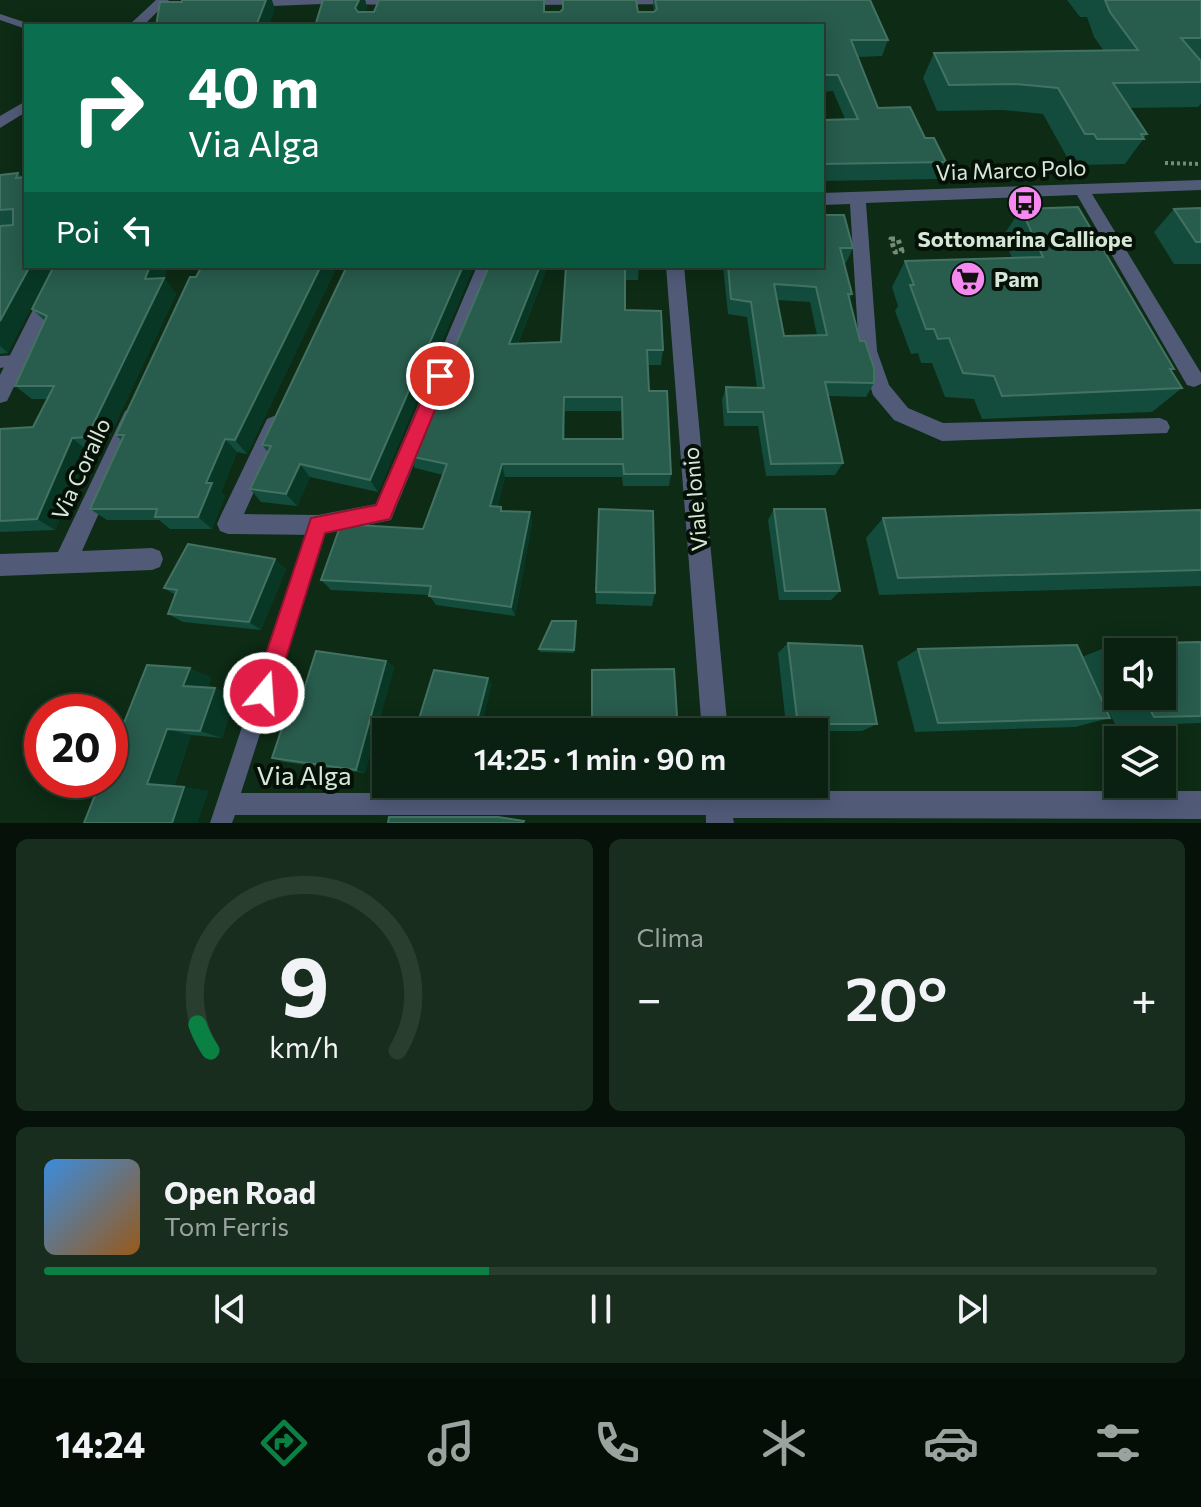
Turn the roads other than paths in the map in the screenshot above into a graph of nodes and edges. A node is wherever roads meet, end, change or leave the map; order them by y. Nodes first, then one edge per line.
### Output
1 (321, 0) edge
2 (339, 0) edge
3 (697, 0) edge
4 (379, 1) edge
5 (422, 1) edge
6 (510, 1) edge
7 (232, 3) edge
8 (165, 4) edge
9 (643, 5) edge
10 (554, 8) edge
11 (373, 16) edge
12 (0, 17) edge
13 (138, 24) edge
14 (24, 25) edge
15 (24, 106) edge
16 (0, 123) edge
17 (1201, 185) edge
18 (1081, 189) junction
19 (858, 198) junction
20 (824, 199) edge
21 (63, 268) edge
22 (485, 268) edge
23 (675, 268) edge
24 (8, 361) edge
25 (1194, 379) dead end
26 (0, 395) edge
27 (138, 404) edge
28 (282, 409) edge
29 (1160, 427) dead end
30 (318, 525) junction
31 (152, 559) dead end
32 (65, 562) junction
33 (0, 565) edge
34 (714, 718) edge
35 (720, 804) edge
36 (1201, 805) edge
37 (900, 813) edge
38 (225, 814) edge

1 - 7 street
2 - 4 street
3 - 9 street
4 - 5 street
4 - 11 street
6 - 10 street
8 - 13 street
9 - 10 street
12 - 14 lane
15 - 16 street
17 - 18 street, Via Marco Polo
18 - 19 street, Via Marco Polo
18 - 25 street
19 - 20 street, Via Marco Polo
19 - 29 street
21 - 24 street
22 - 30 street
23 - 34 street, Viale Ionio
24 - 26 street
27 - 32 street, Via Corallo
28 - 30 street
30 - 38 lane, Via Alga
31 - 32 street
32 - 33 street
35 - 37 street
35 - 38 lane, Via Alga
36 - 37 street

